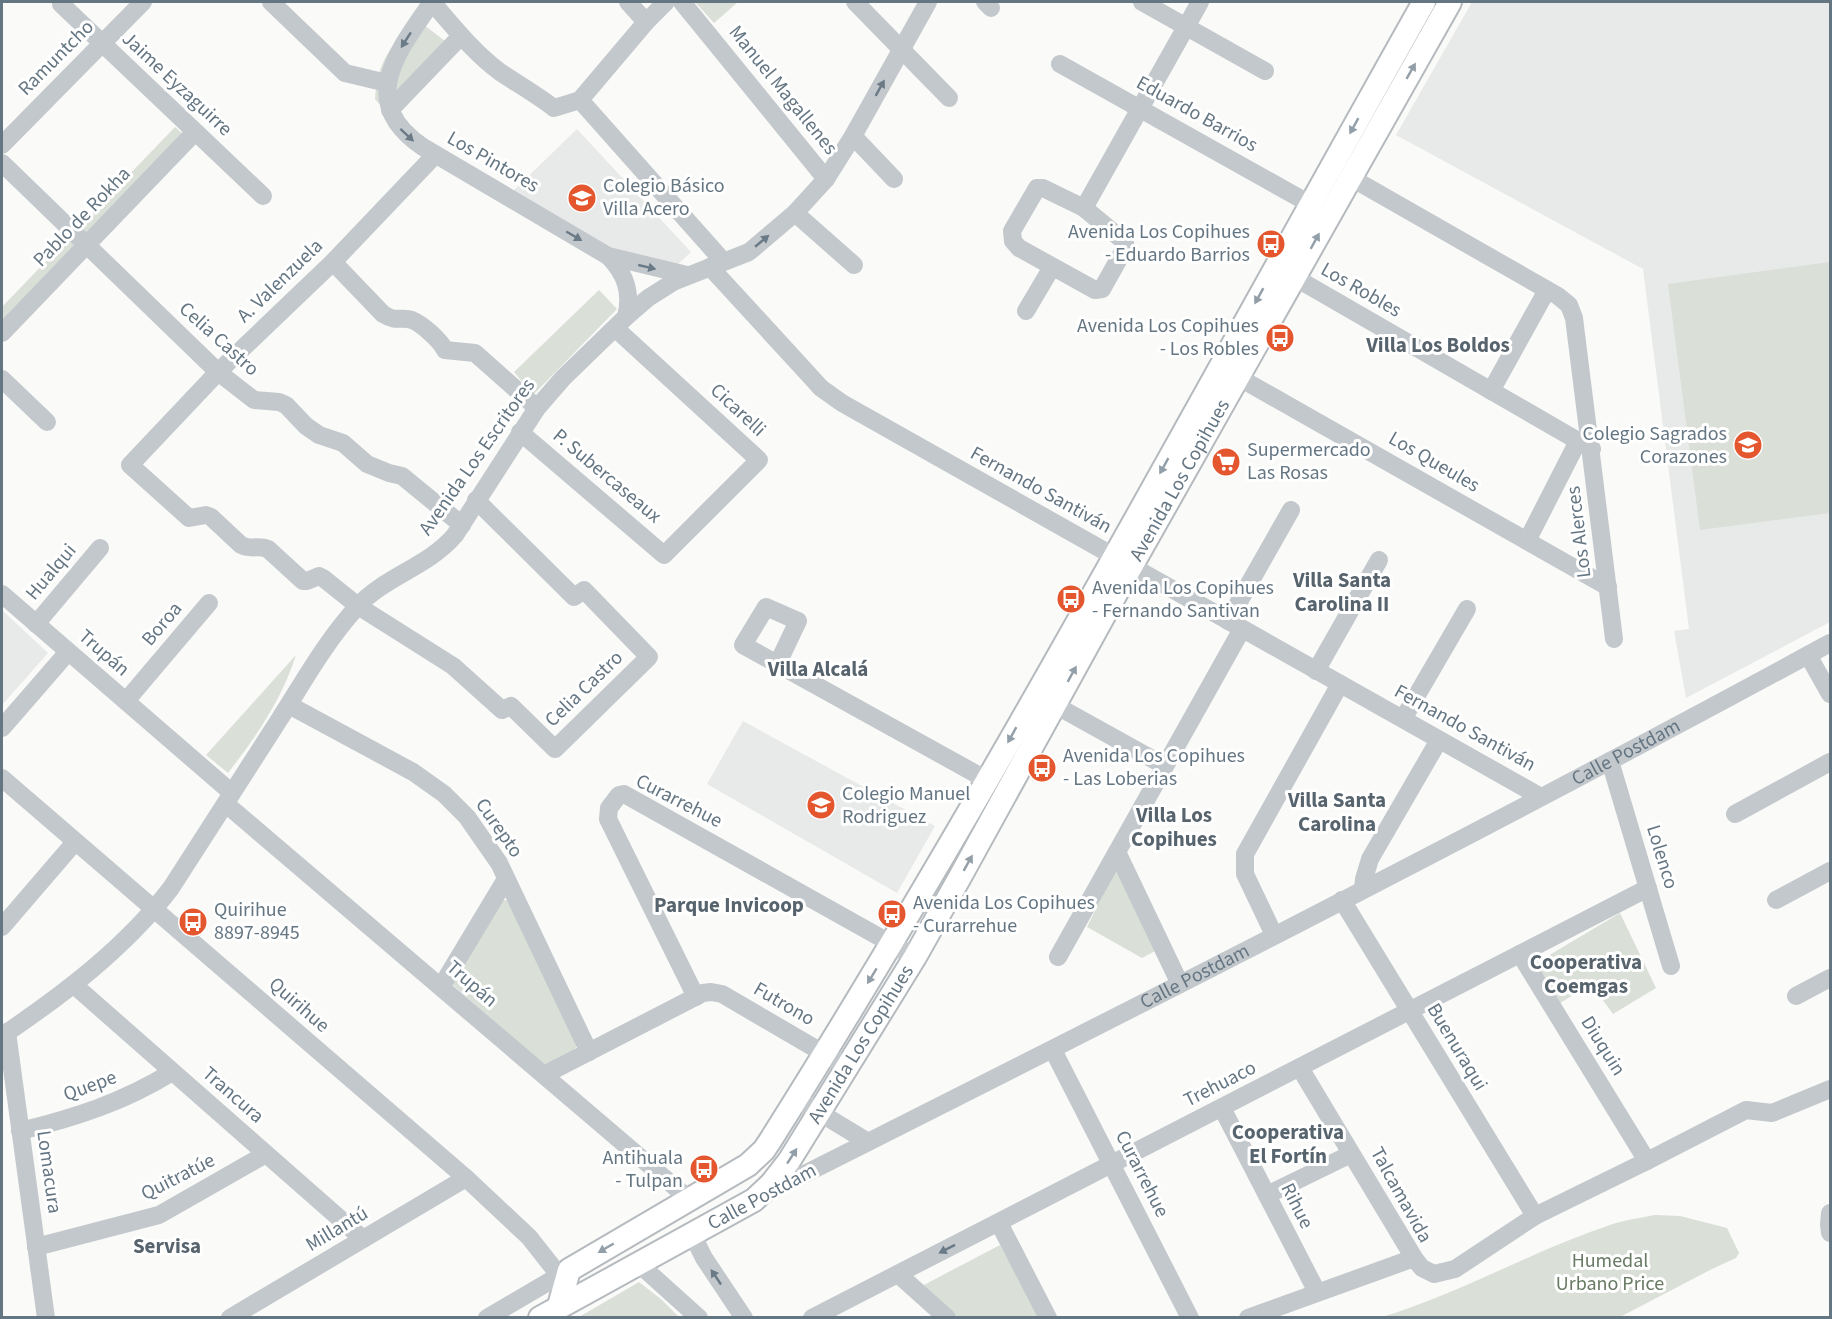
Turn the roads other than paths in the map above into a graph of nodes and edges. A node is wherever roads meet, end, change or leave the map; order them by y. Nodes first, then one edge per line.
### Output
1 (143, 2) edge
2 (271, 2) edge
3 (432, 2) edge
4 (628, 2) edge
5 (666, 2) edge
6 (682, 2) edge
7 (855, 2) edge
8 (928, 2) edge
9 (1142, 2) edge
10 (1200, 2) edge
11 (1424, 2) edge
12 (1450, 2) edge
13 (62, 4) dead end
14 (646, 22) junction
15 (1186, 26) junction
16 (461, 36) junction
17 (101, 44) junction
18 (901, 51) junction
19 (1060, 64) dead end
20 (1265, 71) dead end
21 (387, 82) junction
22 (949, 98) dead end
23 (579, 100) junction
24 (1140, 108) junction
25 (390, 110) junction
26 (195, 132) junction
27 (853, 136) junction
28 (2, 145) edge
29 (435, 155) junction
30 (2, 163) edge
31 (1341, 172) junction
32 (826, 179) junction
33 (894, 179) dead end
34 (263, 196) dead end
35 (1310, 204) junction
36 (1084, 208) junction
37 (795, 213) junction
38 (86, 245) junction
39 (608, 256) junction
40 (333, 262) junction
41 (717, 264) junction
42 (854, 265) dead end
43 (1052, 267) junction
44 (687, 275) junction
45 (1294, 277) junction
46 (1547, 290) junction
47 (1026, 311) dead end
48 (620, 322) junction
49 (2, 333) edge
50 (218, 372) junction
51 (1238, 377) junction
52 (2, 379) edge
53 (1491, 391) junction
54 (537, 408) junction
55 (47, 422) dead end
56 (520, 432) junction
57 (1585, 445) junction
58 (476, 500) junction
59 (1291, 510) dead end
60 (462, 525) junction
61 (1527, 541) junction
62 (100, 548) dead end
63 (664, 555) joint
64 (1379, 560) dead end
65 (1123, 562) junction
66 (1608, 587) junction
67 (2, 594) edge
68 (209, 603) dead end
69 (358, 606) junction
70 (1467, 609) dead end
71 (36, 624) junction
72 (1235, 625) junction
73 (1614, 639) dead end
74 (1830, 643) edge
75 (68, 652) junction
76 (1808, 655) junction
77 (778, 663) dead end
78 (1316, 671) junction
79 (1340, 684) junction
80 (1830, 694) edge
81 (126, 701) junction
82 (289, 705) junction
83 (1055, 705) junction
84 (1403, 720) junction
85 (2, 728) edge
86 (1439, 740) junction
87 (1610, 760) junction
88 (1830, 762) edge
89 (1165, 766) junction
90 (2, 778) edge
91 (987, 780) junction
92 (1541, 797) junction
93 (229, 798) junction
94 (1735, 814) dead end
95 (75, 842) junction
96 (1117, 852) junction
97 (1830, 871) edge
98 (506, 879) junction
99 (1648, 888) junction
100 (1363, 889) junction
101 (1342, 900) junction
102 (1776, 900) dead end
103 (154, 909) junction
104 (2, 927) edge
105 (1274, 936) junction
106 (892, 944) junction
107 (1520, 954) junction
108 (915, 957) junction
109 (1058, 957) dead end
110 (1671, 966) dead end
111 (1830, 978) edge
112 (1180, 984) junction
113 (74, 985) junction
114 (441, 987) junction
115 (1796, 996) dead end
116 (696, 997) junction
117 (1409, 1011) junction
118 (4, 1034) edge
119 (1053, 1050) junction
120 (589, 1052) junction
121 (825, 1054) junction
122 (848, 1067) junction
123 (1300, 1068) junction
124 (172, 1072) junction
125 (544, 1076) junction
126 (1830, 1089) edge
127 (797, 1099) junction
128 (1222, 1108) junction
129 (819, 1113) junction
130 (21, 1131) junction
131 (868, 1143) junction
132 (266, 1154) junction
133 (1351, 1154) junction
134 (1647, 1161) junction
135 (1112, 1165) junction
136 (466, 1178) junction
137 (1267, 1195) junction
138 (689, 1199) junction
139 (754, 1200) junction
140 (1830, 1213) edge
141 (1535, 1216) junction
142 (656, 1218) junction
143 (999, 1223) junction
144 (1830, 1233) edge
145 (692, 1234) junction
146 (363, 1239) junction
147 (36, 1247) junction
148 (1414, 1258) junction
149 (638, 1263) junction
150 (564, 1272) junction
151 (898, 1274) junction
152 (1317, 1292) junction
153 (549, 1312) edge
154 (46, 1317) edge
155 (230, 1317) edge
156 (488, 1317) edge
157 (699, 1317) edge
158 (744, 1317) edge
159 (812, 1317) edge
160 (947, 1317) edge
161 (1048, 1317) edge
162 (1190, 1317) edge
163 (1248, 1317) edge

1 - 17 street, Ramuntcho
2 - 21 street
3 - 16 street
3 -> 21 street
4 - 14 street
5 - 14 street
6 - 32 street, Manuel Magallenes
7 - 18 street
8 - 18 street, Avenida Los Escritores
9 - 15 street
10 - 15 street
11 -> 31 main road, Avenida Los Copihues
31 -> 12 main road, Avenida Los Copihues
13 - 17 street, Jaime Eyzaguirre
14 - 23 street
15 - 20 street
15 - 24 street
16 - 23 street
16 - 25 street
17 - 26 street, Jaime Eyzaguirre
17 - 28 street, Ramuntcho
18 - 22 street
27 -> 18 street, Avenida Los Escritores
19 - 24 street, Eduardo Barrios
21 - 25 street, Los Pintores
23 - 41 street, Fernando Santiván
24 - 35 street, Eduardo Barrios
24 - 36 street
25 -> 29 street, Los Pintores
26 - 34 street, Jaime Eyzaguirre
26 - 38 street, Pablo de Rokha
27 - 32 street, Avenida Los Escritores
27 - 33 street
29 -> 39 street, Los Pintores
29 - 40 street, A. Valenzuela
30 - 38 street, Celia Castro
31 - 35 main road, Avenida Los Copihues
45 -> 31 main road, Avenida Los Copihues
31 - 46 street, Los Alerces
32 - 37 street, Avenida Los Escritores
35 -> 65 main road, Avenida Los Copihues
36 - 43 street
36 - 43 street
41 -> 37 street, Avenida Los Escritores
37 - 42 street
38 - 49 street, Pablo de Rokha
38 - 50 street, Celia Castro
39 -> 44 street, Los Pintores
39 - 48 street, Los Pintores
40 - 50 street, A. Valenzuela
40 - 54 street
41 - 44 street, Avenida Los Escritores
41 - 65 street, Fernando Santiván
43 - 47 street
44 - 48 street, Avenida Los Escritores
45 - 51 main road, Avenida Los Copihues
45 - 53 street, Los Robles
46 - 53 street
46 - 57 street, Los Alerces
48 - 54 street, Avenida Los Escritores
48 - 63 street, Cicarelli
50 - 60 street, Celia Castro
50 - 69 street, A. Valenzuela
51 - 61 street, Los Queules
51 - 65 main road, Avenida Los Copihues
52 - 55 street
53 - 57 street, Los Robles
54 - 56 street, Avenida Los Escritores
56 - 58 street, Avenida Los Escritores
56 - 63 street, P. Subercaseaux
57 - 61 street, Los Alerces
57 - 66 street, Los Alerces
58 - 60 street, Avenida Los Escritores
58 - 69 street, Celia Castro
59 - 72 street
60 - 69 street, Avenida Los Escritores
61 - 66 street, Los Queules
62 - 71 street, Hualqui
64 - 78 street
65 - 72 street, Fernando Santiván
83 -> 65 main road, Avenida Los Copihues
65 -> 91 main road, Avenida Los Copihues
66 - 73 street, Los Alerces
67 - 71 street, Trupán
68 - 81 street, Boroa
69 - 82 street, Avenida Los Escritores
70 - 84 street
71 - 75 street, Trupán
72 - 78 street, Fernando Santiván
72 - 89 street
74 - 76 street, Calle Postdam
75 - 81 street, Trupán
75 - 85 street
76 - 80 street
76 - 87 street, Calle Postdam
77 - 91 street
78 - 79 street, Fernando Santiván
79 - 84 street, Fernando Santiván
79 - 105 street
81 - 93 street, Trupán
82 - 93 street, Avenida Los Escritores
82 - 98 street, Curepto
83 - 89 street
108 -> 83 main road, Avenida Los Copihues
84 - 86 street, Fernando Santiván
86 - 92 street, Fernando Santiván
86 - 100 street
87 - 92 street, Calle Postdam
87 - 99 street, Lolenco
88 - 94 street
89 - 96 street
90 - 95 street, Quirihue
91 - 106 main road, Avenida Los Copihues
92 - 100 street, Calle Postdam
93 - 103 street, Avenida Los Escritores
93 - 114 street, Trupán
95 - 103 street, Quirihue
95 - 104 street
96 - 109 street
96 - 112 street
97 - 102 street
98 - 114 street
98 - 120 street, Curepto
99 - 107 street, Trehuaco
99 - 110 street, Lolenco
100 - 101 street, Calle Postdam
101 - 105 street, Calle Postdam
101 - 117 street, Buenuraqui
103 - 113 street, Avenida Los Escritores
103 - 136 street, Quirihue
105 - 112 street, Calle Postdam
106 - 108 street, Curarrehue
106 - 116 street, Curarrehue
106 -> 121 main road, Avenida Los Copihues
107 - 117 street, Trehuaco
107 - 134 street, Diuquin
108 - 122 main road, Avenida Los Copihues
111 - 115 street
112 - 119 street, Calle Postdam
113 - 118 street, Avenida Los Escritores
113 - 124 street, Trancura
114 - 125 street, Trupán
116 - 120 street
116 - 121 street, Futrono
117 - 123 street, Trehuaco
117 - 141 street, Buenuraqui
118 - 130 street, Lomacura
119 - 131 street, Calle Postdam
119 - 135 street, Curarrehue
120 - 125 street
121 - 122 street, Futrono
121 - 127 main road, Avenida Los Copihues
122 - 129 main road, Avenida Los Copihues
123 - 128 street, Trehuaco
123 - 133 street, Talcamavida
124 - 130 street, Quepe
124 - 132 street, Trancura
125 - 138 street, Trupán
126 - 134 street
127 - 129 street
127 - 138 main road, Calle Postdam
128 - 135 street, Trehuaco
128 - 137 street, Rihue
129 - 131 street
139 -> 129 main road, Avenida Los Copihues
130 - 147 street, Lomacura
131 - 139 street, Calle Postdam
132 - 146 street, Trancura
132 - 147 street, Quitratúe
133 - 137 street
133 - 148 street, Talcamavida
134 - 141 street
135 - 143 street, Trehuaco
135 - 162 street, Curarrehue
136 - 146 street, Millantú
136 - 150 street, Quirihue
137 - 152 street, Rihue
138 - 142 main road, Calle Postdam
139 - 145 main road, Calle Postdam
140 - 144 street
141 - 148 street
142 - 149 main road
142 -> 150 main road, Calle Postdam
143 -> 151 street, Trehuaco
143 - 161 street
145 - 149 main road, Calle Postdam
158 -> 145 street
146 - 155 street, Millantú
147 - 154 street, Lomacura
148 - 152 street, Talcamavida
149 - 153 main road, Calle Postdam
149 - 157 street
150 - 153 main road, Calle Postdam
150 - 156 street, Calle Postdam
151 - 159 street, Trehuaco
151 - 160 street
152 - 163 street, Talcamavida

